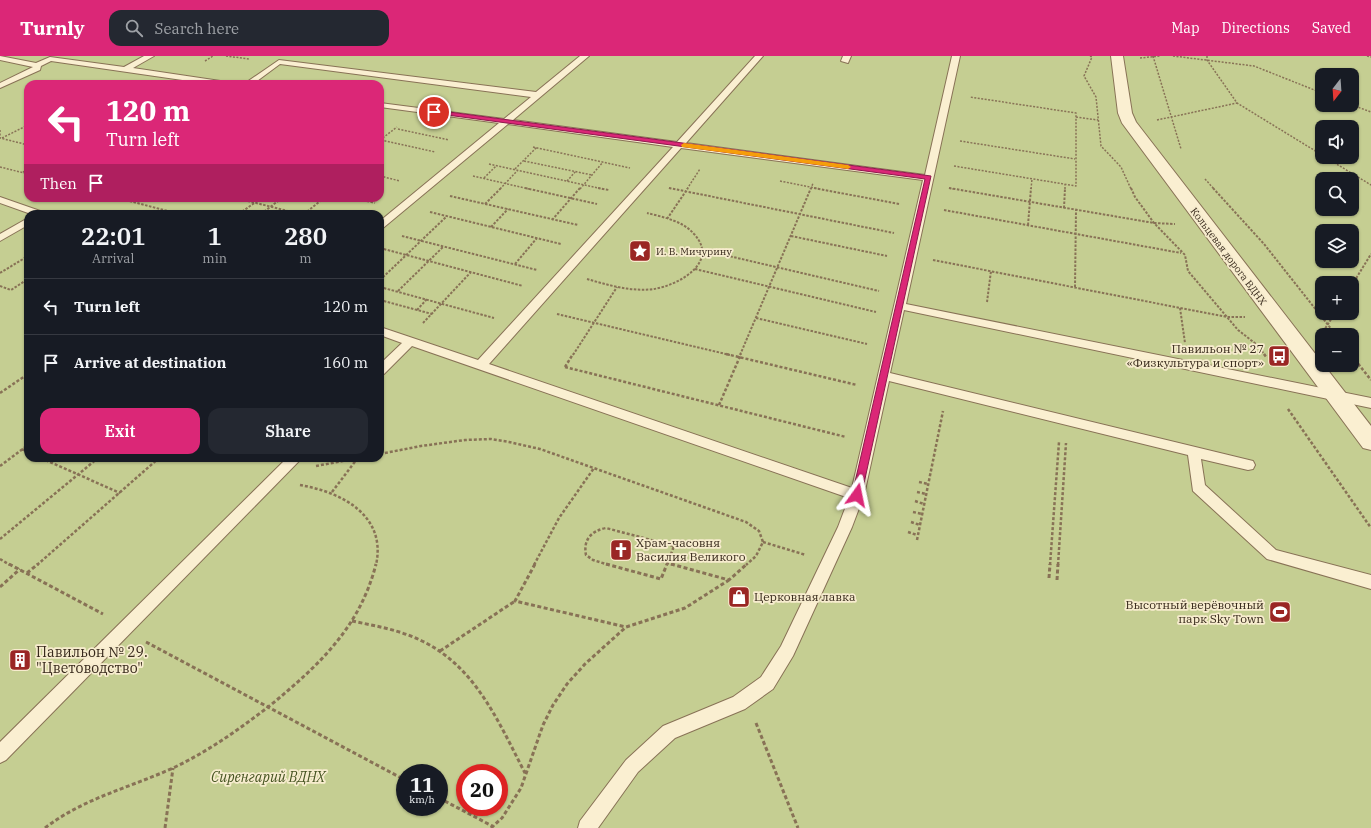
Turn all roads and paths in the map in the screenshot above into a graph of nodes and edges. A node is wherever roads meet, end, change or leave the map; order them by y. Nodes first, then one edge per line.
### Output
1 (150, 56) edge
2 (213, 56) edge
3 (227, 56) edge
4 (253, 56) edge
5 (289, 56) edge
6 (585, 56) edge
7 (759, 56) edge
8 (947, 56) edge
9 (1090, 56) edge
10 (1117, 56) edge
11 (1153, 56) edge
12 (1160, 56) edge
13 (1173, 56) edge
14 (1206, 56) edge
15 (1367, 56) edge
16 (51, 57) edge
17 (956, 57) edge
18 (1371, 57) edge
19 (0, 58) edge
20 (1139, 58) dead end
21 (1207, 60) junction
22 (205, 61) dead end
23 (279, 62) junction
24 (37, 65) junction
25 (124, 70) junction
26 (198, 80) edge
27 (254, 80) edge
28 (0, 86) edge
29 (1315, 90) edge
30 (947, 94) junction
31 (538, 95) junction
32 (1237, 103) junction
33 (384, 106) edge
34 (1359, 108) edge
35 (1371, 112) edge
36 (1076, 117) junction
37 (1171, 117) junction
38 (1098, 120) junction
39 (1150, 121) dead end
40 (507, 122) junction
41 (24, 126) edge
42 (388, 127) dead end
43 (555, 128) junction
44 (0, 130) edge
45 (938, 137) junction
46 (1, 139) edge
47 (384, 141) edge
48 (24, 143) edge
49 (679, 145) junction
50 (477, 146) junction
51 (530, 147) dead end
52 (537, 148) junction
53 (711, 149) junction
54 (1315, 151) edge
55 (1182, 154) dead end
56 (463, 158) junction
57 (1075, 159) junction
58 (524, 161) junction
59 (604, 162) junction
60 (932, 162) junction
61 (819, 163) junction
62 (1336, 164) edge
63 (496, 165) junction
64 (0, 167) edge
65 (448, 170) junction
66 (515, 170) junction
67 (518, 170) junction
68 (23, 172) edge
69 (576, 172) junction
70 (654, 173) junction
71 (1200, 174) dead end
72 (592, 175) junction
73 (483, 178) junction
74 (1032, 178) junction
75 (567, 181) junction
76 (780, 181) dead end
77 (928, 181) junction
78 (645, 182) junction
79 (506, 183) junction
80 (584, 184) junction
81 (1065, 184) junction
82 (1371, 185) edge
83 (811, 187) junction
84 (424, 190) junction
85 (685, 191) junction
86 (634, 196) junction
87 (572, 198) junction
88 (0, 200) edge
89 (133, 202) edge
90 (251, 202) edge
91 (276, 202) edge
92 (319, 202) edge
93 (1030, 202) junction
94 (255, 203) junction
95 (485, 204) junction
96 (271, 206) junction
97 (404, 206) junction
98 (922, 207) junction
99 (622, 208) junction
100 (1064, 208) junction
101 (508, 209) junction
102 (29, 210) edge
103 (164, 210) edge
104 (244, 210) edge
105 (266, 210) edge
106 (286, 210) edge
107 (309, 210) edge
108 (1076, 210) junction
109 (801, 214) junction
110 (446, 216) junction
111 (667, 219) junction
112 (552, 220) junction
113 (384, 223) edge
114 (1154, 223) junction
115 (24, 224) edge
116 (1176, 224) dead end
117 (1028, 225) junction
118 (491, 227) junction
119 (602, 231) junction
120 (1076, 234) junction
121 (400, 235) dead end
122 (791, 236) junction
123 (0, 238) edge
124 (538, 238) junction
125 (915, 238) junction
126 (421, 240) junction
127 (443, 246) junction
128 (384, 249) edge
129 (585, 250) junction
130 (702, 250) junction
131 (1183, 253) junction
132 (1371, 254) edge
133 (406, 255) junction
134 (24, 258) edge
135 (910, 258) junction
136 (428, 261) junction
137 (515, 264) junction
138 (778, 268) junction
139 (695, 269) junction
140 (991, 271) junction
141 (471, 272) junction
142 (0, 273) edge
143 (384, 276) edge
144 (1358, 276) edge
145 (561, 277) junction
146 (581, 277) dead end
147 (24, 282) edge
148 (0, 286) edge
149 (617, 287) junction
150 (770, 287) junction
151 (1075, 287) junction
152 (384, 288) edge
153 (398, 291) junction
154 (547, 292) junction
155 (427, 300) junction
156 (384, 301) edge
157 (442, 304) junction
158 (900, 306) junction
159 (533, 307) junction
160 (1180, 308) junction
161 (417, 310) junction
162 (432, 314) junction
163 (1228, 317) junction
164 (1251, 317) dead end
165 (756, 318) junction
166 (1330, 320) edge
167 (594, 323) junction
168 (984, 323) junction
169 (518, 325) junction
170 (1327, 325) junction
171 (1325, 328) edge
172 (1330, 328) edge
173 (384, 332) edge
174 (409, 341) junction
175 (890, 349) junction
176 (740, 357) junction
177 (481, 365) junction
178 (1188, 365) junction
179 (1359, 365) edge
180 (565, 367) junction
181 (384, 368) edge
182 (884, 376) junction
183 (24, 377) edge
184 (1371, 380) edge
185 (1268, 382) junction
186 (1284, 385) junction
187 (549, 389) junction
188 (881, 390) junction
189 (947, 391) junction
190 (0, 394) edge
191 (1336, 396) junction
192 (1371, 403) edge
193 (719, 406) junction
194 (1064, 420) junction
195 (1371, 442) edge
196 (869, 443) junction
197 (22, 449) edge
198 (1194, 452) junction
199 (384, 453) edge
200 (50, 462) edge
201 (93, 462) edge
202 (155, 462) edge
203 (291, 462) edge
204 (341, 462) edge
205 (355, 462) edge
206 (1248, 465) dead end
207 (0, 466) edge
208 (594, 468) junction
209 (78, 474) junction
210 (277, 477) junction
211 (919, 482) dead end
212 (928, 484) junction
213 (332, 492) junction
214 (917, 492) dead end
215 (120, 493) junction
216 (926, 494) junction
217 (857, 495) junction
218 (915, 501) dead end
219 (924, 504) junction
220 (913, 512) dead end
221 (922, 514) junction
222 (911, 522) dead end
223 (920, 525) junction
224 (1371, 528) edge
225 (908, 532) dead end
226 (918, 535) junction
227 (0, 540) edge
228 (916, 540) dead end
229 (763, 542) junction
230 (647, 557) dead end
231 (0, 558) edge
232 (667, 562) junction
233 (828, 563) junction
234 (20, 569) junction
235 (27, 574) junction
236 (1049, 578) dead end
237 (729, 580) junction
238 (1057, 580) dead end
239 (1371, 582) edge
240 (0, 586) edge
241 (515, 601) junction
242 (352, 621) junction
243 (626, 627) junction
244 (125, 628) junction
245 (440, 651) junction
246 (746, 698) junction
247 (267, 707) junction
248 (0, 754) edge
249 (173, 768) junction
250 (525, 773) junction
251 (396, 775) edge
252 (448, 803) edge
253 (45, 828) edge
254 (165, 828) edge
255 (493, 828) edge
256 (587, 828) edge
257 (798, 828) edge

1 - 25 lane
2 - 22 path
3 - 4 path
5 - 23 lane
6 - 31 lane
7 - 49 lane
8 - 17 lane
9 - 38 path
10 - 191 street, Кольцевая дорога ВДНХ
11 - 12 path
11 - 20 path
11 - 37 path
13 - 21 path
14 - 21 path
15 - 18 path
16 - 24 lane
16 - 25 lane
17 - 30 lane
19 - 24 lane
21 - 29 path
21 - 32 path
23 - 27 lane
23 - 31 lane
24 - 28 lane
25 - 26 lane
30 - 36 path
30 - 45 lane
31 - 40 lane
32 - 37 path
32 - 54 path
33 - 40 lane
34 - 35 path
36 - 38 path
36 - 57 path
37 - 39 path
37 - 55 path
38 - 114 path
40 - 43 lane
40 - 50 lane
41 - 46 path
42 - 50 path
43 - 49 lane
43 - 52 path
44 - 46 path
45 - 57 path
45 - 60 lane
46 - 48 path
47 - 56 path
49 - 53 lane
49 - 70 lane
50 - 56 lane
51 - 52 path
52 - 58 path
52 - 59 path
53 - 61 lane
53 - 85 path
56 - 63 path
56 - 65 lane
57 - 81 path
58 - 66 path
58 - 69 path
59 - 70 path
59 - 72 path
60 - 74 path
60 - 77 lane
61 - 77 lane
61 - 83 path
62 - 82 path
63 - 66 path
63 - 73 path
64 - 68 path
65 - 73 path
65 - 84 lane
66 - 67 path
67 - 75 path
67 - 79 path
69 - 72 path
69 - 75 path
70 - 78 lane
71 - 170 path
72 - 80 path
73 - 79 path
74 - 81 path
74 - 93 path
75 - 80 path
76 - 83 path
77 - 93 path
77 - 98 lane
78 - 85 path
78 - 86 lane
79 - 87 path
79 - 95 path
80 - 86 path
80 - 87 path
81 - 100 path
83 - 98 path
83 - 109 path
84 - 95 path
84 - 97 lane
85 - 109 path
85 - 111 path
86 - 99 lane
87 - 99 path
87 - 112 path
88 - 102 lane
89 - 103 path
90 - 94 path
91 - 96 path
92 - 107 path
93 - 100 path
93 - 117 path
94 - 96 path
94 - 104 path
95 - 101 path
96 - 105 path
96 - 106 path
97 - 110 path
97 - 113 lane
98 - 117 path
98 - 125 lane
99 - 111 path
99 - 119 lane
100 - 108 path
101 - 112 path
101 - 118 path
108 - 114 path
108 - 120 path
109 - 122 path
109 - 125 path
110 - 118 path
110 - 126 path
111 - 130 path
112 - 119 path
114 - 116 path
114 - 131 path
115 - 123 lane
117 - 120 path
118 - 124 path
119 - 129 lane
120 - 131 path
120 - 151 path
121 - 126 path
122 - 135 path
122 - 138 path
124 - 129 path
124 - 137 path
125 - 135 lane
126 - 127 path
126 - 133 path
127 - 136 path
127 - 137 path
128 - 133 path
129 - 145 lane
130 - 138 path
130 - 139 path
131 - 163 path
132 - 144 path
133 - 136 path
133 - 143 path
134 - 142 path
135 - 140 path
135 - 158 lane
136 - 141 path
136 - 153 path
137 - 145 path
138 - 150 path
138 - 158 path
139 - 149 path
139 - 150 path
140 - 151 path
140 - 168 path
141 - 154 path
141 - 157 path
145 - 154 lane
146 - 149 path
147 - 148 path
149 - 167 path
150 - 158 path
150 - 165 path
151 - 160 path
152 - 153 path
153 - 155 path
154 - 159 lane
155 - 157 path
155 - 161 path
156 - 161 path
157 - 162 path
157 - 169 path
158 - 168 lane
158 - 175 lane
159 - 167 path
159 - 169 lane
160 - 163 path
160 - 178 path
161 - 162 path
162 - 174 path
163 - 164 path
163 - 186 path
165 - 175 path
165 - 176 path
166 - 170 path
167 - 176 path
167 - 180 path
168 - 178 lane
169 - 177 lane
170 - 171 path
170 - 172 path
173 - 174 lane
174 - 177 lane
174 - 181 lane
175 - 182 lane
176 - 188 path
176 - 193 path
177 - 187 lane
178 - 185 lane
179 - 184 path
180 - 187 path
180 - 193 path
182 - 188 lane
182 - 189 lane
183 - 190 path
185 - 186 lane
185 - 224 path
186 - 191 lane
187 - 217 lane
188 - 196 lane
189 - 194 lane
189 - 212 path
191 - 192 lane
191 - 195 street, Кольцевая дорога ВДНХ
193 - 196 path
194 - 198 lane
194 - 236 path
194 - 238 path
196 - 217 lane
197 - 207 path
198 - 206 lane
198 - 239 lane
199 - 208 path
200 - 209 path
201 - 209 path
202 - 215 path
203 - 210 lane
204 - 210 path
205 - 213 path
208 - 229 path
208 - 241 path
209 - 215 path
209 - 227 path
210 - 213 path
210 - 244 lane
211 - 212 path
212 - 216 path
213 - 242 path
214 - 216 path
215 - 235 path
216 - 219 path
217 - 233 lane
218 - 219 path
219 - 221 path
220 - 221 path
221 - 223 path
222 - 223 path
223 - 226 path
225 - 226 path
226 - 228 path
229 - 233 path
229 - 237 path
230 - 232 path
231 - 234 path
232 - 232 path
232 - 237 path
233 - 246 lane
234 - 235 path
234 - 240 path
235 - 244 path
237 - 243 path
241 - 243 path
241 - 245 path
242 - 245 path
242 - 247 path
243 - 250 path
244 - 247 path
244 - 248 lane
245 - 250 path
246 - 256 lane
246 - 257 path
247 - 249 path
247 - 251 path
249 - 253 path
249 - 254 path
250 - 255 path
252 - 255 path

